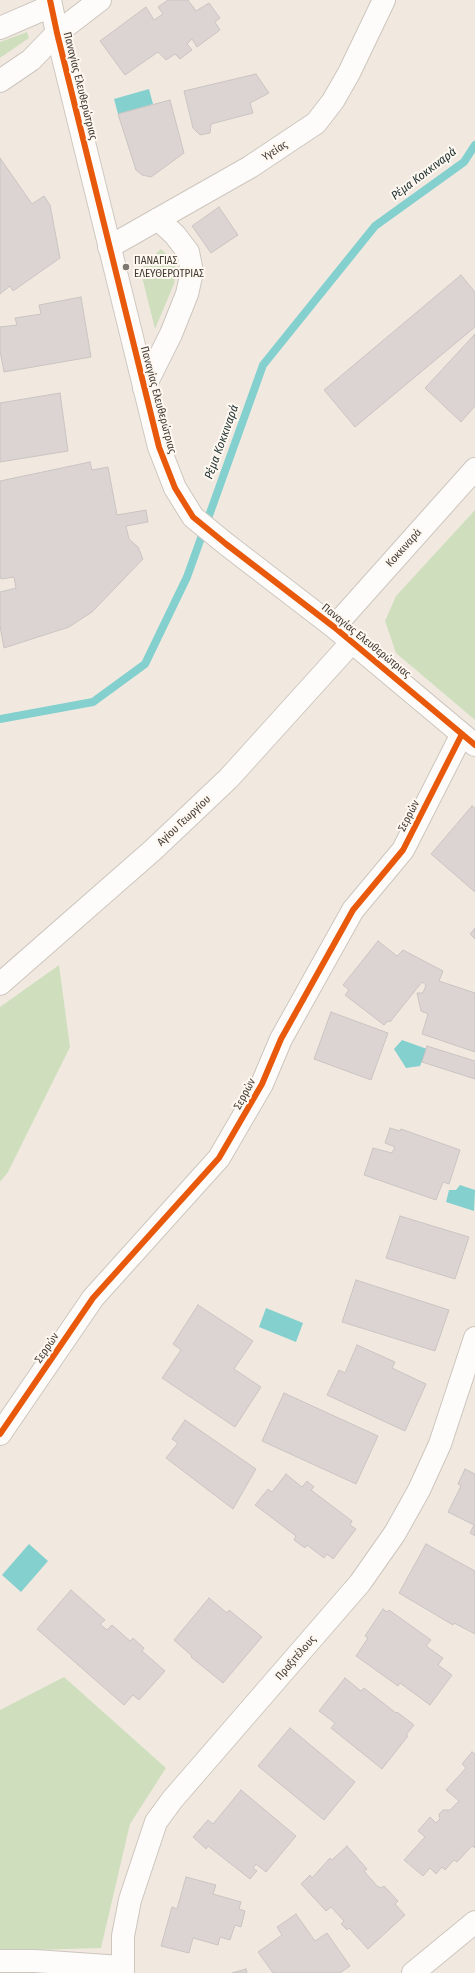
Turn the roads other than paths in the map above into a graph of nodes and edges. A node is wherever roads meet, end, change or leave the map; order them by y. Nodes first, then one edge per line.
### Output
1 (100, 0) edge
2 (384, 0) edge
3 (51, 3) edge
4 (0, 28) edge
5 (57, 34) junction
6 (0, 81) edge
7 (158, 219) junction
8 (109, 247) junction
9 (144, 388) junction
10 (475, 470) edge
11 (334, 627) junction
12 (352, 642) junction
13 (468, 740) edge
14 (0, 984) edge
15 (475, 1338) edge
16 (0, 1434) edge
17 (475, 1922) edge
18 (0, 1961) edge
19 (122, 1970) edge
20 (413, 1973) edge

1 - 5 street
2 - 7 street, Υγείας
3 - 4 street
3 - 5 street, Παναγίας Ελευθερώτριας
5 - 6 street
5 - 8 street, Παναγίας Ελευθερώτριας
7 - 8 street, Υγείας
7 - 9 street
8 - 9 street, Παναγίας Ελευθερώτριας
9 - 11 street, Παναγίας Ελευθερώτριας
10 - 11 street, Κοκκιναρά
11 - 12 street, Παναγίας Ελευθερώτριας
12 - 13 street, Παναγίας Ελευθερώτριας
12 - 14 street, Αγίου Γεωργίου
13 - 16 street, Σερρών
15 - 19 street, Πραξιτέλους
17 - 20 street
18 - 19 street

